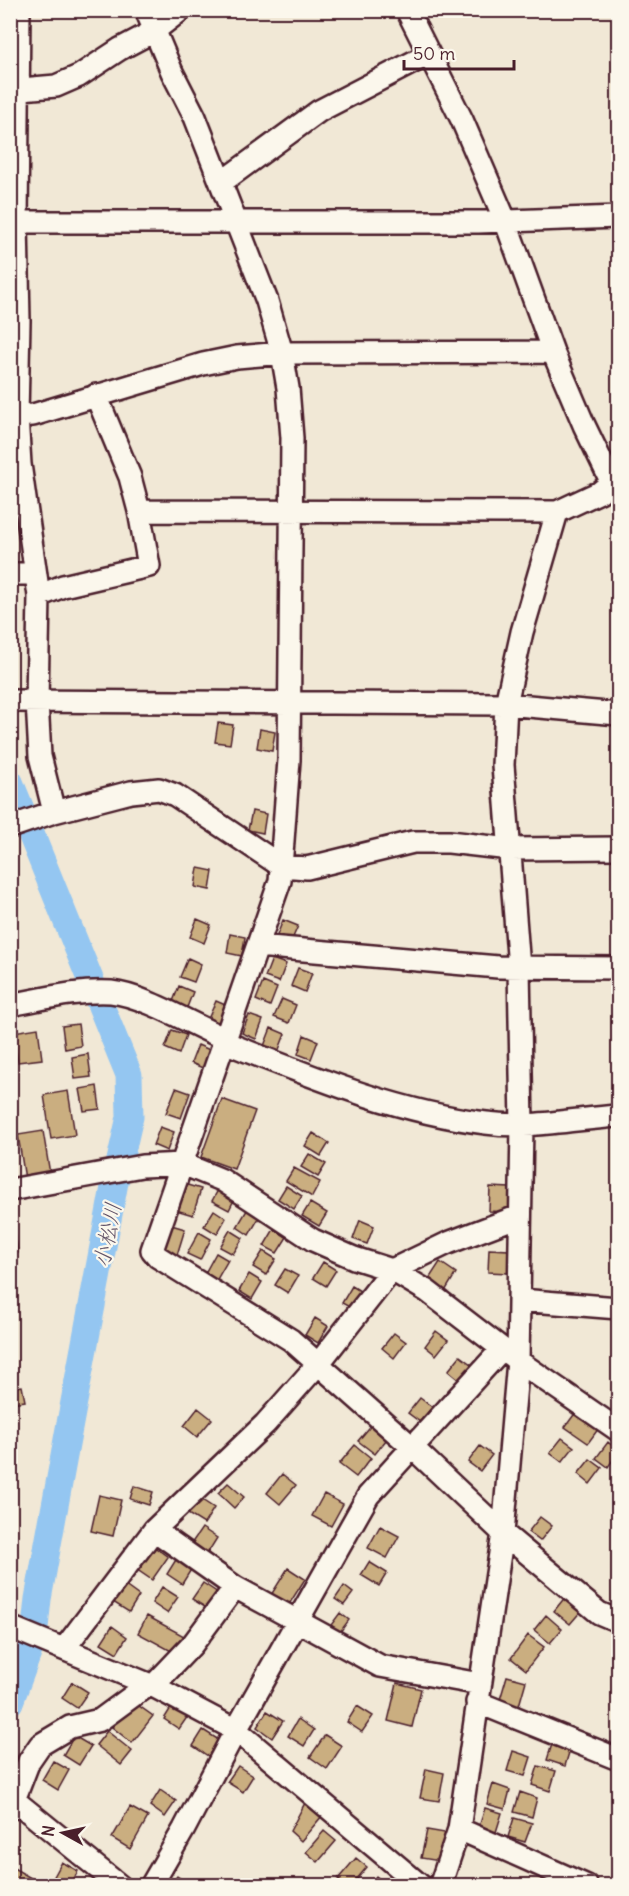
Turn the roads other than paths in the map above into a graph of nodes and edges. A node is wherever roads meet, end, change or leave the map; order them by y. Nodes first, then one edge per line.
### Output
1 (19, 10) edge
2 (146, 10) edge
3 (181, 10) edge
4 (411, 12) edge
5 (153, 31) junction
6 (429, 54) junction
7 (15, 90) edge
8 (222, 182) junction
9 (618, 217) edge
10 (505, 220) junction
11 (14, 222) edge
12 (236, 222) junction
13 (553, 352) junction
14 (282, 353) junction
15 (96, 395) junction
16 (14, 416) edge
17 (615, 480) edge
18 (139, 511) junction
19 (291, 512) junction
20 (557, 512) junction
21 (10, 574) edge
22 (36, 574) junction
23 (39, 596) junction
24 (10, 700) edge
25 (37, 701) junction
26 (290, 701) junction
27 (506, 704) junction
28 (618, 714) edge
29 (48, 815) junction
30 (12, 826) edge
31 (618, 848) edge
32 (510, 849) junction
33 (280, 866) junction
34 (258, 946) junction
35 (519, 968) junction
36 (618, 968) edge
37 (10, 1005) edge
38 (224, 1042) junction
39 (618, 1116) edge
40 (522, 1125) junction
41 (183, 1164) junction
42 (10, 1190) edge
43 (519, 1216) junction
44 (392, 1270) junction
45 (520, 1300) junction
46 (618, 1308) edge
47 (510, 1355) junction
48 (319, 1363) junction
49 (618, 1430) edge
50 (412, 1447) junction
51 (154, 1530) junction
52 (503, 1533) junction
53 (235, 1587) junction
54 (298, 1621) junction
55 (618, 1621) edge
56 (11, 1628) edge
57 (64, 1649) junction
58 (151, 1685) junction
59 (479, 1693) junction
60 (237, 1730) junction
61 (618, 1759) edge
62 (12, 1804) edge
63 (459, 1829) junction
64 (120, 1886) edge
65 (151, 1886) edge
66 (421, 1886) edge
67 (440, 1886) edge
68 (586, 1886) edge

1 - 7 street
2 - 5 street
3 - 5 street
4 - 6 street
5 - 7 street
5 - 8 street
6 - 8 street
6 - 10 street
7 - 11 street
8 - 12 street
9 - 10 street
10 - 12 street
10 - 13 street
11 - 12 street
11 - 16 street
12 - 14 street
13 - 14 street
13 - 17 street
14 - 15 street
14 - 19 street
15 - 16 street
15 - 18 street
16 - 22 street
17 - 20 street
18 - 19 street
18 - 23 street
19 - 20 street
19 - 26 street
20 - 27 street
21 - 22 street
22 - 23 street
23 - 25 street
24 - 25 street
25 - 26 street
25 - 29 street
26 - 27 street
26 - 33 street
27 - 28 street
27 - 32 street
29 - 30 street
29 - 33 street
31 - 32 street
32 - 33 street
32 - 35 street
33 - 34 street
34 - 35 street
34 - 38 street
35 - 36 street
35 - 40 street
37 - 38 street
38 - 40 street
38 - 41 street
39 - 40 street
40 - 43 street
41 - 42 street
41 - 44 street
41 - 48 street
43 - 44 street
43 - 45 street
44 - 47 street
44 - 48 street
45 - 46 street
45 - 47 street
47 - 49 street
47 - 50 street
47 - 52 street
48 - 50 street
48 - 51 street
50 - 52 street
50 - 54 street
51 - 53 street
51 - 57 street
52 - 55 street
52 - 59 street
53 - 54 street
53 - 58 street
54 - 59 street
54 - 60 street
56 - 57 street
57 - 58 street
58 - 60 street
58 - 62 street
59 - 61 street
59 - 63 street
60 - 65 street
60 - 66 street
62 - 64 street
63 - 67 street
63 - 68 street

